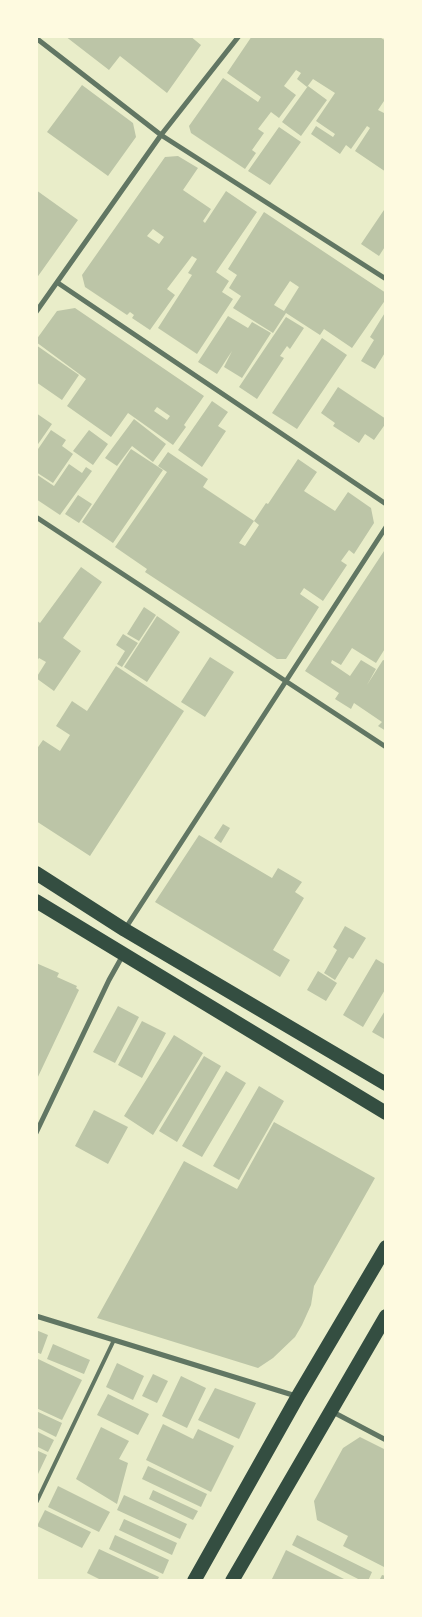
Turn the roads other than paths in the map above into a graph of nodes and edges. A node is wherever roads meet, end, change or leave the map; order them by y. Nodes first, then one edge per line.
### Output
1 (239, 36) edge
2 (36, 38) edge
3 (161, 135) junction
4 (386, 279) edge
5 (58, 283) junction
6 (36, 312) edge
7 (386, 504) edge
8 (36, 517) edge
9 (386, 527) edge
10 (285, 681) junction
11 (386, 747) edge
12 (36, 873) edge
13 (36, 901) edge
14 (125, 930) junction
15 (123, 954) junction
16 (386, 1084) edge
17 (386, 1113) edge
18 (36, 1133) edge
19 (386, 1247) edge
20 (36, 1316) edge
21 (386, 1316) edge
22 (114, 1340) junction
23 (298, 1396) junction
24 (330, 1410) junction
25 (386, 1440) edge
26 (36, 1504) edge
27 (194, 1581) edge
28 (232, 1581) edge

1 - 3 street
2 - 3 street
3 - 4 street
3 - 5 street
5 - 6 street
5 - 7 street
8 - 10 street
9 - 10 street
10 - 11 street
10 - 14 street
12 - 14 highway
13 - 15 highway
14 - 16 highway
15 - 17 highway
15 - 18 street
19 - 23 highway
20 - 22 street
21 - 24 highway
22 - 23 street
22 - 26 lane
23 - 27 highway
24 - 25 street
24 - 28 highway

